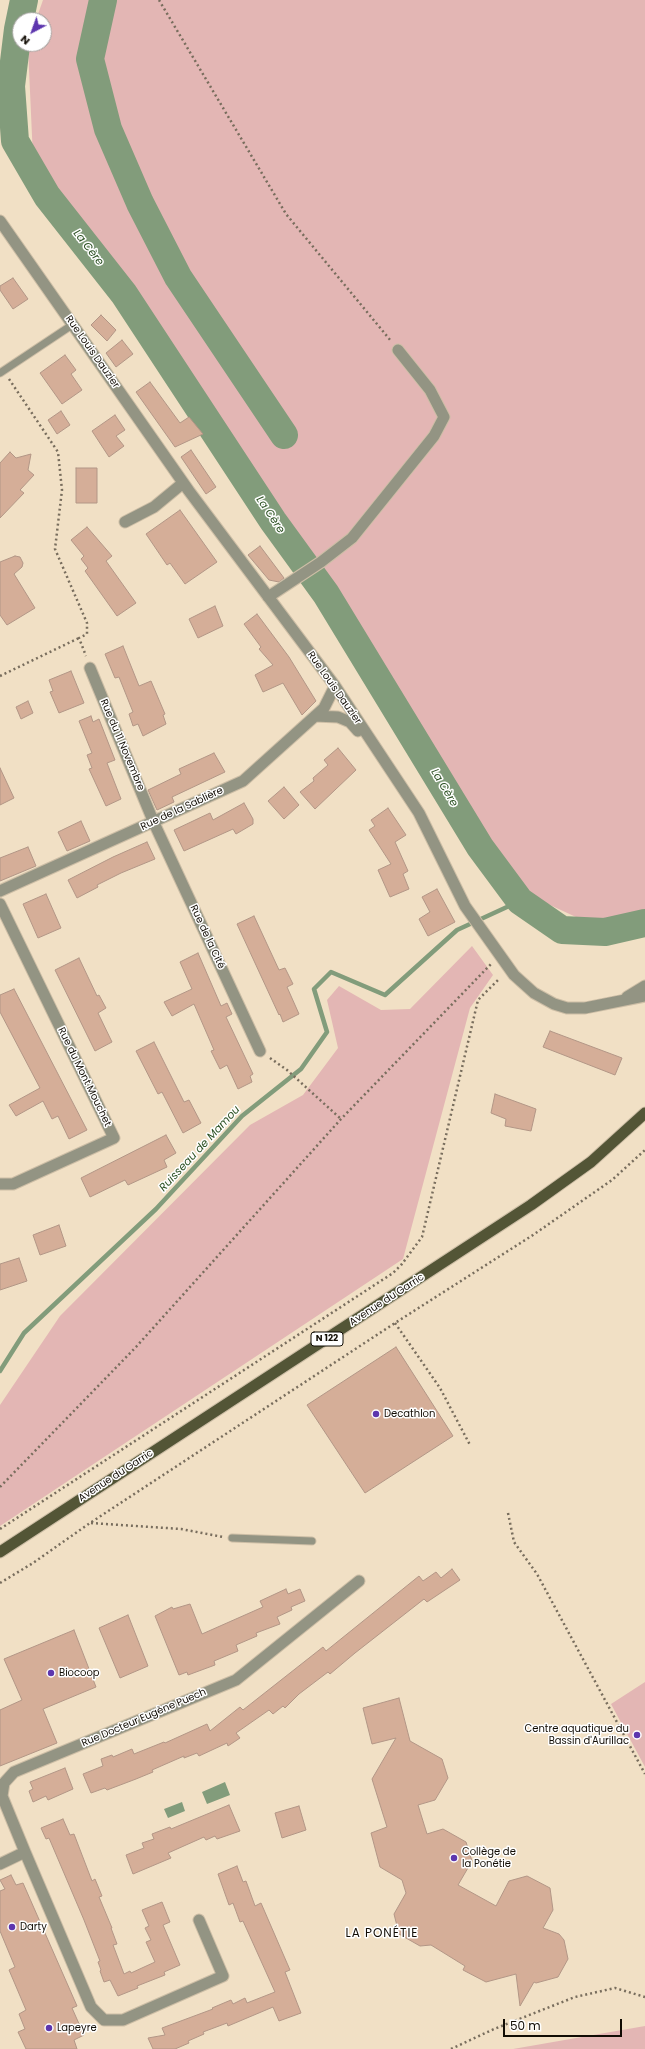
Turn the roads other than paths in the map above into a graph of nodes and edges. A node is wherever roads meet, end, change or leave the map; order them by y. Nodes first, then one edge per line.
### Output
1 (0, 221) edge
2 (72, 325) junction
3 (398, 350) road end
4 (1, 372) edge
5 (183, 483) junction
6 (125, 522) dead end
7 (268, 597) junction
8 (90, 668) road end
9 (334, 686) junction
10 (315, 716) junction
11 (383, 758) junction
12 (154, 823) junction
13 (0, 892) edge
14 (0, 904) edge
15 (645, 986) edge
16 (645, 996) edge
17 (625, 999) junction
18 (260, 1051) road end
19 (645, 1113) edge
20 (0, 1184) edge
21 (232, 1538) road end
22 (312, 1542) dead end
23 (0, 1552) edge
24 (359, 1581) dead end
25 (25, 1852) junction
26 (0, 1864) edge
27 (200, 1920) dead end

1 - 2 street, Rue Louis Dauzier
2 - 4 lane
2 - 5 street, Rue Louis Dauzier
3 - 7 street
5 - 6 street
5 - 7 street, Rue Louis Dauzier
7 - 9 street, Rue Louis Dauzier
8 - 12 street, Rue du 11 Novembre
9 - 10 street, Rue de la Sablière
9 - 11 street, Rue Louis Dauzier
10 - 11 street
10 - 12 street, Rue de la Sablière
11 - 17 street, Rue Louis Dauzier
12 - 13 street, Rue de la Sablière
12 - 18 street, Rue de la Cité
14 - 20 street, Rue du Mont Mouchet
15 - 17 street
16 - 17 street
19 - 23 main road, Avenue du Garric / N 122
21 - 22 lane
24 - 25 street, Rue Docteur Eugène Puech
25 - 26 street
25 - 27 street, Rue Docteur Eugène Puech

